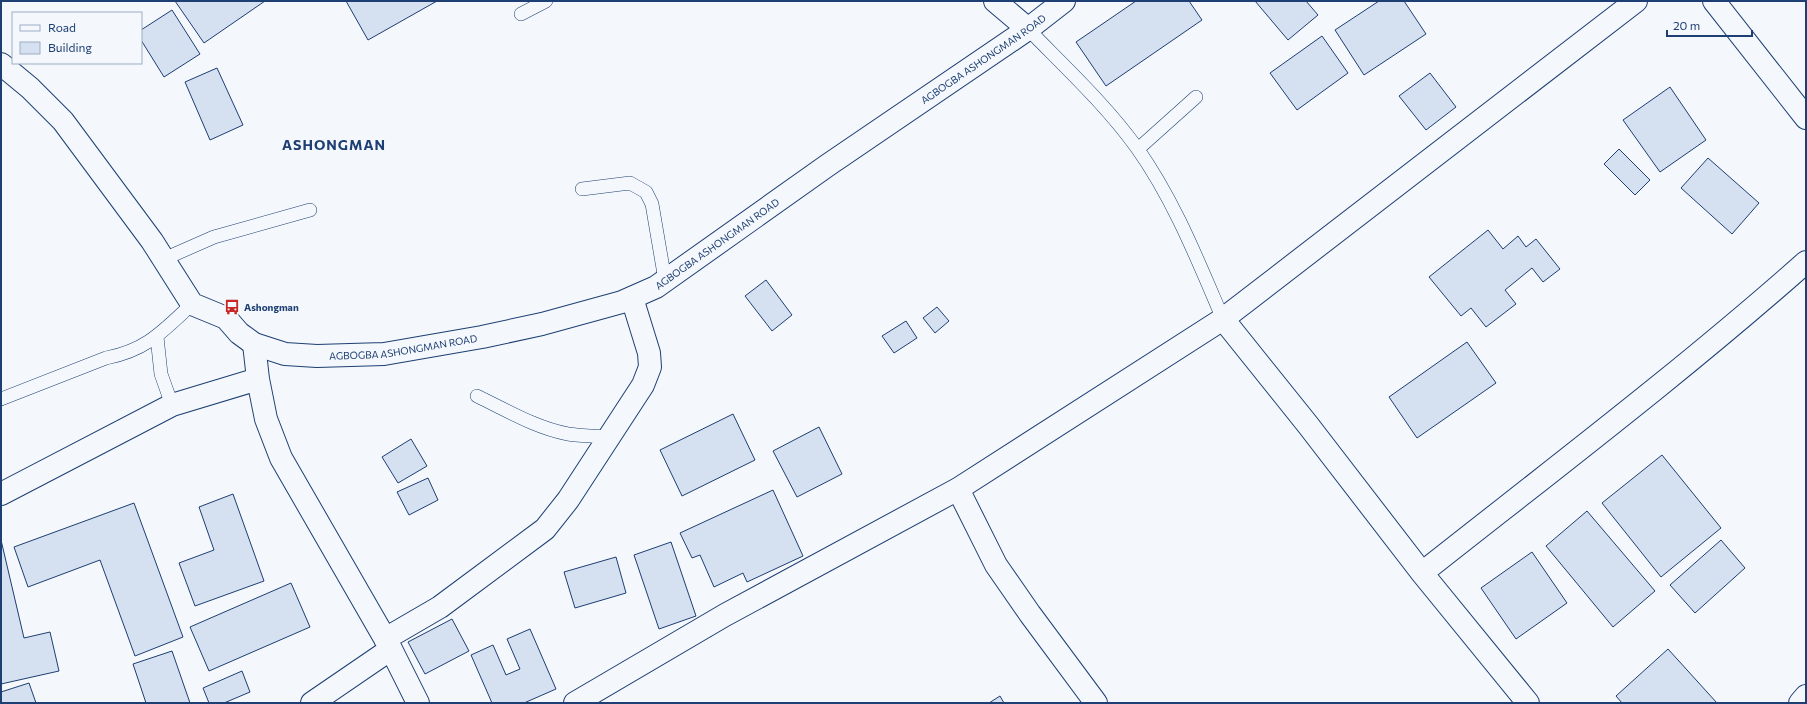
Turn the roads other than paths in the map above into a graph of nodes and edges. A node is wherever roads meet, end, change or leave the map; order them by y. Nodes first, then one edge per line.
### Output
1 (546, 1) edge
2 (995, 1) edge
3 (1064, 1) edge
4 (1636, 1) edge
5 (1714, 1) edge
6 (521, 14) dead end
7 (1028, 29) junction
8 (1, 64) edge
9 (1196, 97) dead end
10 (1806, 118) edge
11 (1138, 150) junction
12 (582, 190) dead end
13 (310, 210) dead end
14 (164, 259) junction
15 (1806, 262) edge
16 (665, 280) junction
17 (632, 298) junction
18 (192, 304) junction
19 (1223, 319) junction
20 (157, 337) junction
21 (254, 344) junction
22 (258, 379) junction
23 (477, 396) dead end
24 (1, 399) edge
25 (172, 405) junction
26 (608, 437) junction
27 (958, 489) junction
28 (1, 494) edge
29 (1422, 573) junction
30 (388, 644) junction
31 (1806, 696) edge
32 (312, 703) edge
33 (418, 703) edge
34 (575, 703) edge
35 (1096, 703) edge
36 (1528, 703) edge
37 (1800, 703) edge

1 - 6 lane
2 - 7 street
3 - 7 street, AGBOGBA ASHONGMAN ROAD
4 - 19 street
5 - 10 street
7 - 11 lane
7 - 16 street, AGBOGBA ASHONGMAN ROAD
8 - 14 street
9 - 11 lane
11 - 19 lane
12 - 16 lane
13 - 14 lane
14 - 18 street
15 - 29 street
16 - 17 street, AGBOGBA ASHONGMAN ROAD
17 - 21 street, AGBOGBA ASHONGMAN ROAD
17 - 26 street
18 - 20 lane
18 - 21 street, AGBOGBA ASHONGMAN ROAD
19 - 27 street
19 - 29 street
20 - 24 lane
20 - 25 lane
21 - 22 street
22 - 25 street
22 - 30 street
23 - 26 lane
25 - 28 street
26 - 30 street
27 - 34 street
27 - 35 street
29 - 36 street
30 - 32 street
30 - 33 street
31 - 37 street

